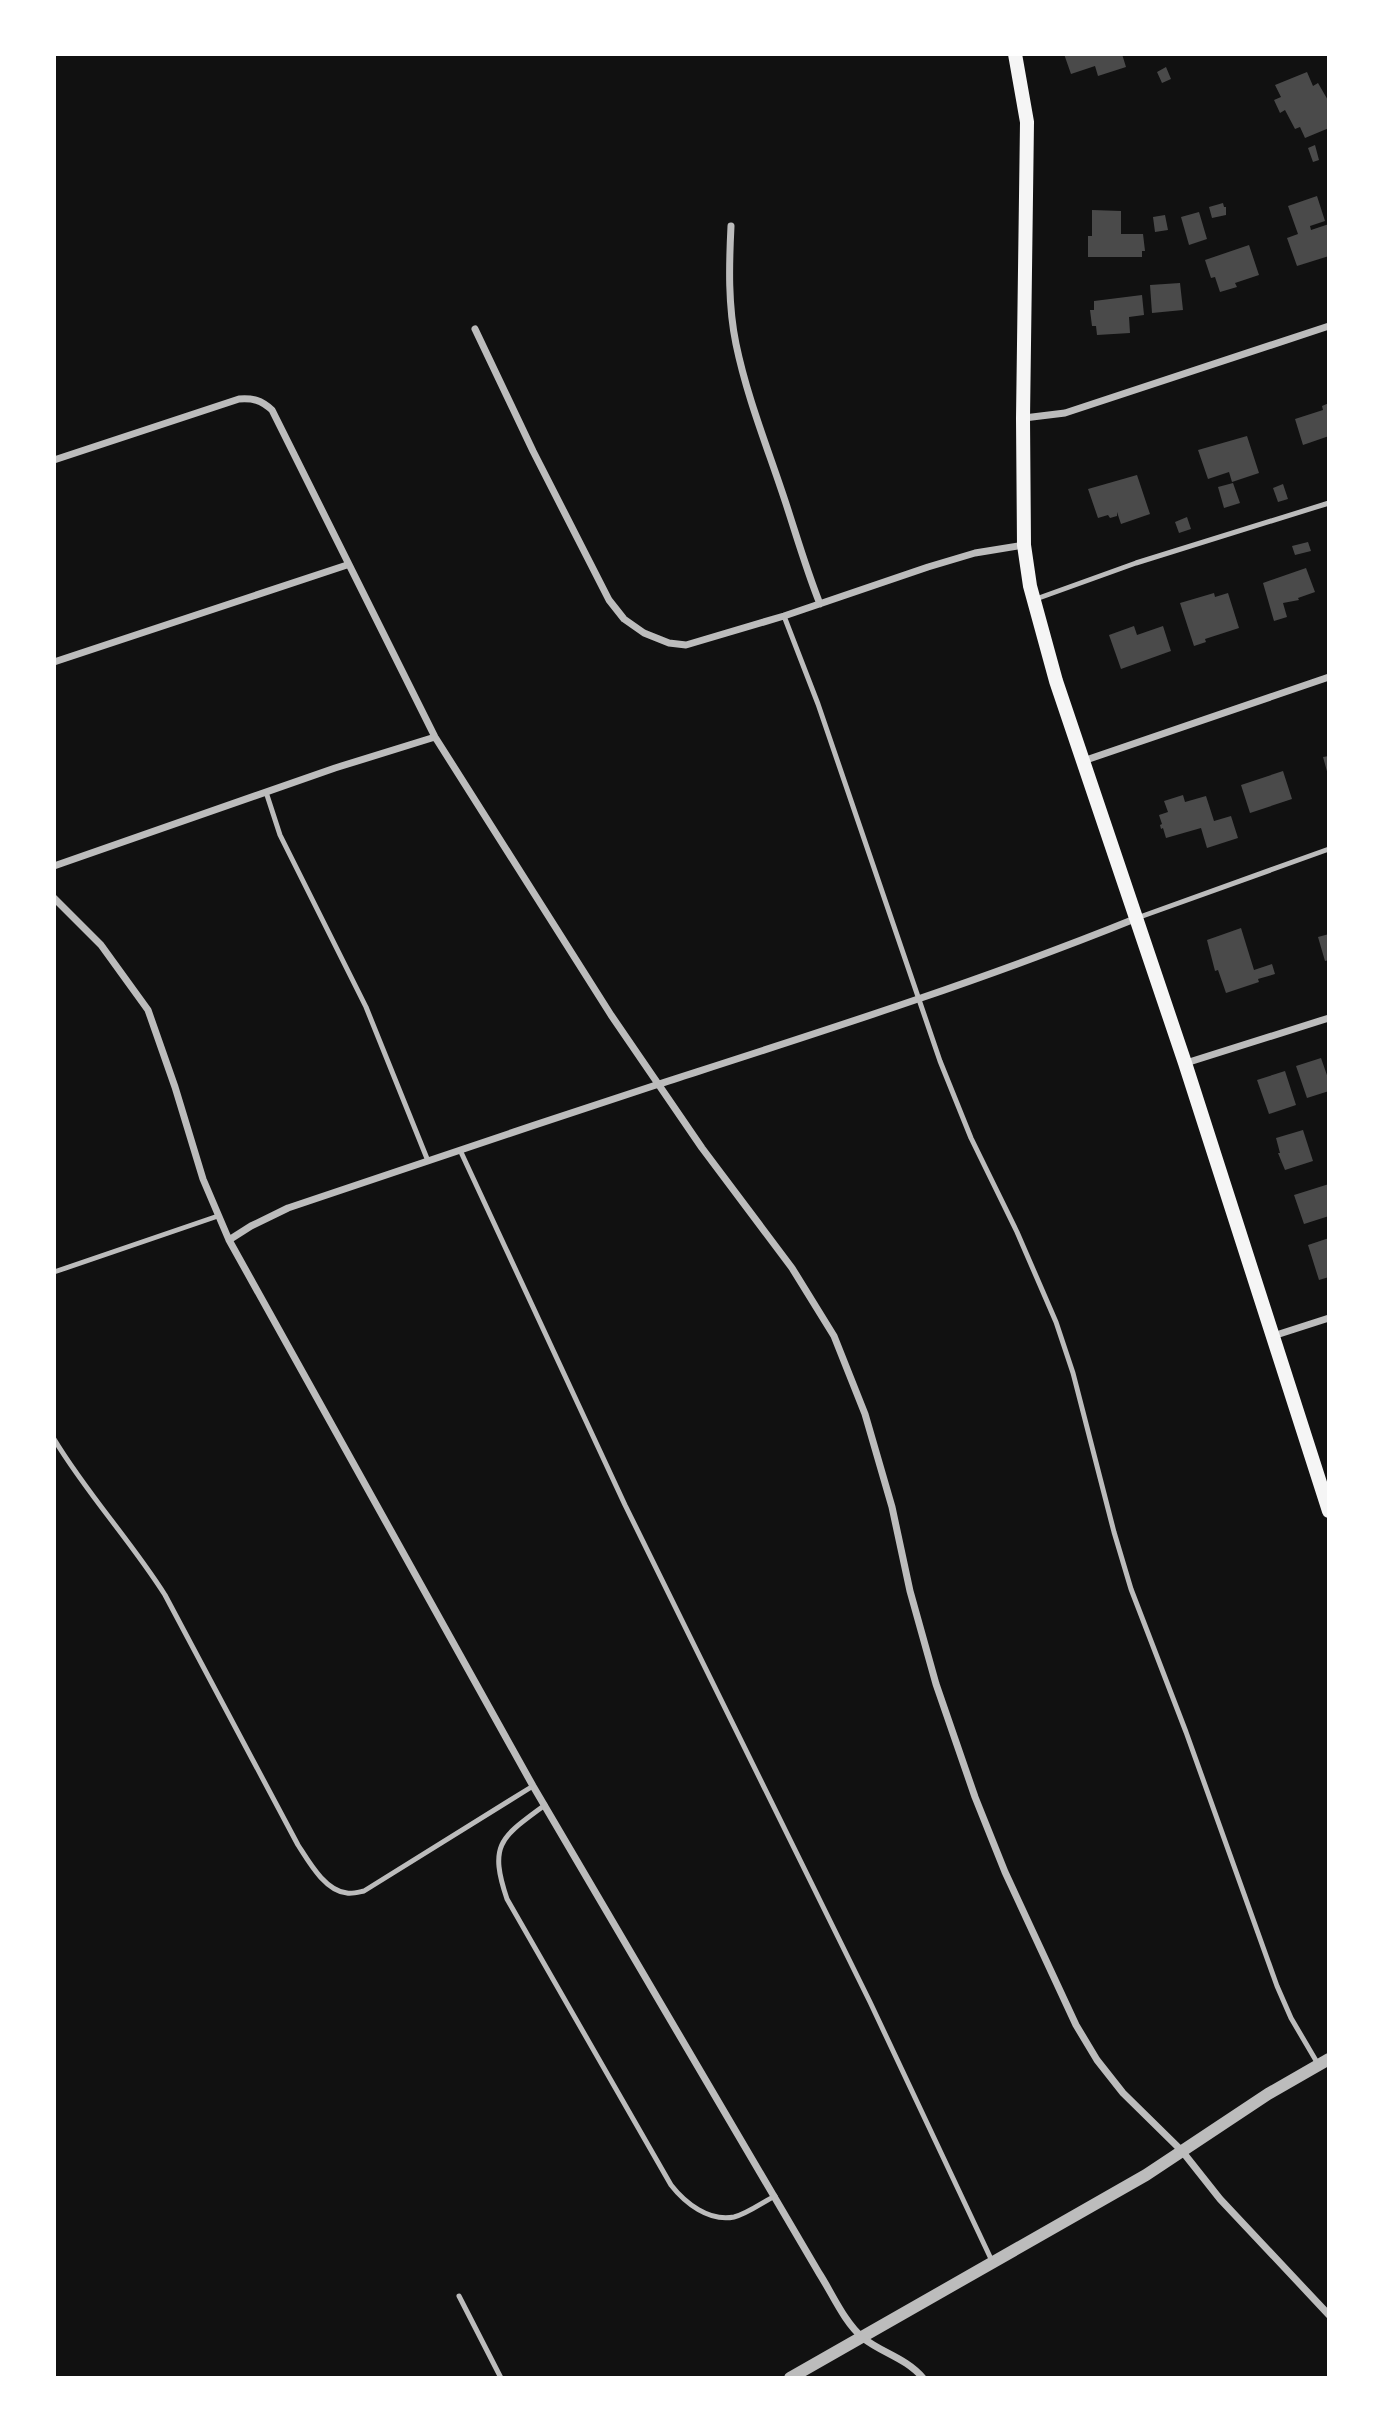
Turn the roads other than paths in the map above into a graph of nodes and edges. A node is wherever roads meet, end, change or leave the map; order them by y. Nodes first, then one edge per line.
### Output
1 (1016, 54) edge
2 (732, 226) dead end
3 (1329, 326) edge
4 (475, 329) dead end
5 (1023, 418) junction
6 (54, 460) edge
7 (1329, 503) edge
8 (1024, 545) junction
9 (347, 565) junction
10 (1032, 600) junction
11 (820, 604) junction
12 (784, 616) junction
13 (54, 662) edge
14 (1329, 677) edge
15 (435, 737) junction
16 (1083, 761) junction
17 (266, 792) junction
18 (1329, 849) edge
19 (54, 866) edge
20 (54, 898) edge
21 (1137, 918) junction
22 (920, 998) junction
23 (1329, 1018) edge
24 (1185, 1063) junction
25 (658, 1084) junction
26 (460, 1150) junction
27 (428, 1161) junction
28 (218, 1216) junction
29 (229, 1240) junction
30 (54, 1272) edge
31 (1329, 1318) edge
32 (1273, 1336) junction
33 (54, 1439) edge
34 (1329, 1511) edge
35 (533, 1786) junction
36 (545, 1805) junction
37 (1324, 2062) edge
38 (1182, 2151) junction
39 (775, 2196) junction
40 (993, 2263) junction
41 (459, 2296) dead end
42 (1329, 2315) edge
43 (861, 2336) junction
44 (501, 2378) edge
45 (790, 2378) edge
46 (923, 2378) edge

1 - 5 main road
2 - 11 street
3 - 5 street
4 - 12 street
5 - 8 main road
6 - 9 street
7 - 10 lane
8 - 10 main road
8 - 11 street
9 - 13 street
9 - 15 street
10 - 16 main road
11 - 12 street
12 - 22 lane
14 - 16 street
15 - 17 street
15 - 25 street
16 - 21 main road
17 - 19 street
17 - 27 lane
18 - 21 lane
20 - 28 street
21 - 22 street
21 - 24 main road
22 - 25 street
22 - 37 lane
23 - 24 street
24 - 32 main road
25 - 26 street
25 - 38 street
26 - 27 street
26 - 40 lane
27 - 29 street
28 - 29 street
28 - 30 lane
29 - 35 street
31 - 32 street
32 - 34 main road
33 - 35 lane
35 - 36 street
36 - 39 street
36 - 39 lane
37 - 38 street
38 - 40 street
38 - 42 street
39 - 43 street
40 - 43 street
41 - 44 lane
43 - 45 street
43 - 46 street

